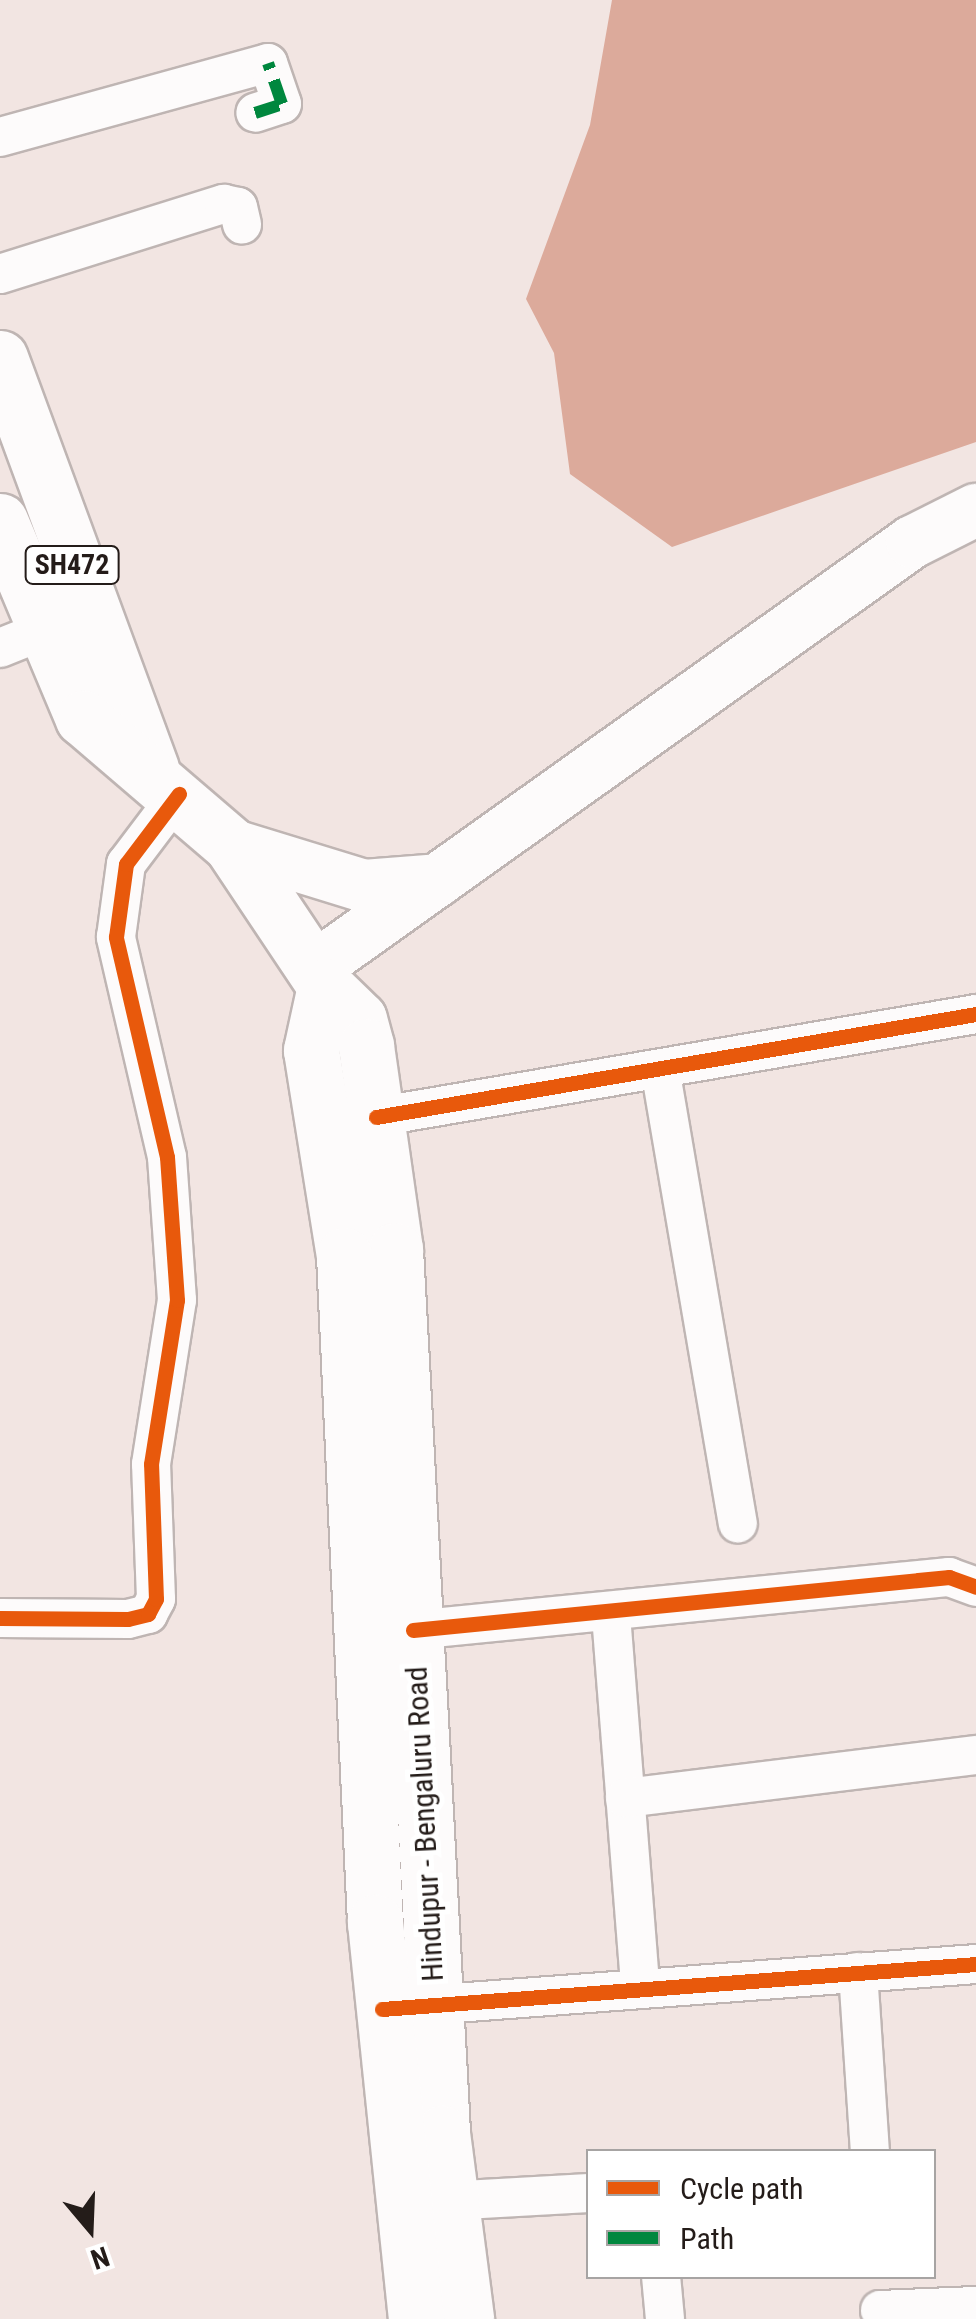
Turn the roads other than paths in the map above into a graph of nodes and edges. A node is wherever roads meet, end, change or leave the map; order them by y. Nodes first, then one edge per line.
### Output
1 (255, 113) dead end
2 (0, 138) edge
3 (242, 226) dead end
4 (0, 274) edge
5 (0, 358) edge
6 (976, 510) edge
7 (0, 521) edge
8 (44, 630) edge
9 (165, 782) junction
10 (231, 846) junction
11 (439, 880) junction
12 (321, 976) junction
13 (976, 1014) edge
14 (661, 1074) junction
15 (376, 1118) junction
16 (738, 1524) dead end
17 (976, 1588) edge
18 (611, 1615) junction
19 (0, 1618) edge
20 (414, 1630) junction
21 (976, 1754) edge
22 (625, 1798) junction
23 (976, 1964) edge
24 (858, 1972) junction
25 (640, 1988) junction
26 (409, 2006) junction
27 (870, 2149) edge
28 (586, 2193) edge
29 (427, 2202) junction
30 (661, 2279) edge
31 (880, 2302) edge
32 (976, 2306) edge
33 (416, 2319) edge
34 (466, 2319) edge
35 (665, 2319) edge

1 - 2 street
3 - 4 street
5 - 8 main road, Hindupur - Bengaluru Road / SH472
6 - 11 main road
7 - 8 main road, Hindupur - Bengaluru Road / SH472
8 - 9 main road, Hindupur - Bengaluru Road / SH472
9 - 10 main road, Hindupur - Bengaluru Road / SH472
9 - 19 street
10 - 11 main road
10 - 12 main road, Hindupur - Bengaluru Road / SH472
11 - 12 main road
12 - 15 main road, Hindupur - Bengaluru Road / SH472
12 - 26 main road, Hindupur - Bengaluru Road / SH472
13 - 14 street
14 - 15 street
14 - 16 street
15 - 20 main road, Hindupur - Bengaluru Road / SH472
17 - 18 street
18 - 20 street
18 - 22 street
20 - 26 main road, Hindupur - Bengaluru Road / SH472
21 - 22 street
22 - 25 street
23 - 24 street
24 - 25 street
24 - 27 street
25 - 26 street
26 - 29 main road, Hindupur - Bengaluru Road / SH472
28 - 29 street
29 - 33 main road, Hindupur - Bengaluru Road / SH472
29 - 34 main road, Hindupur - Bengaluru Road / SH472
30 - 35 street
31 - 32 street

